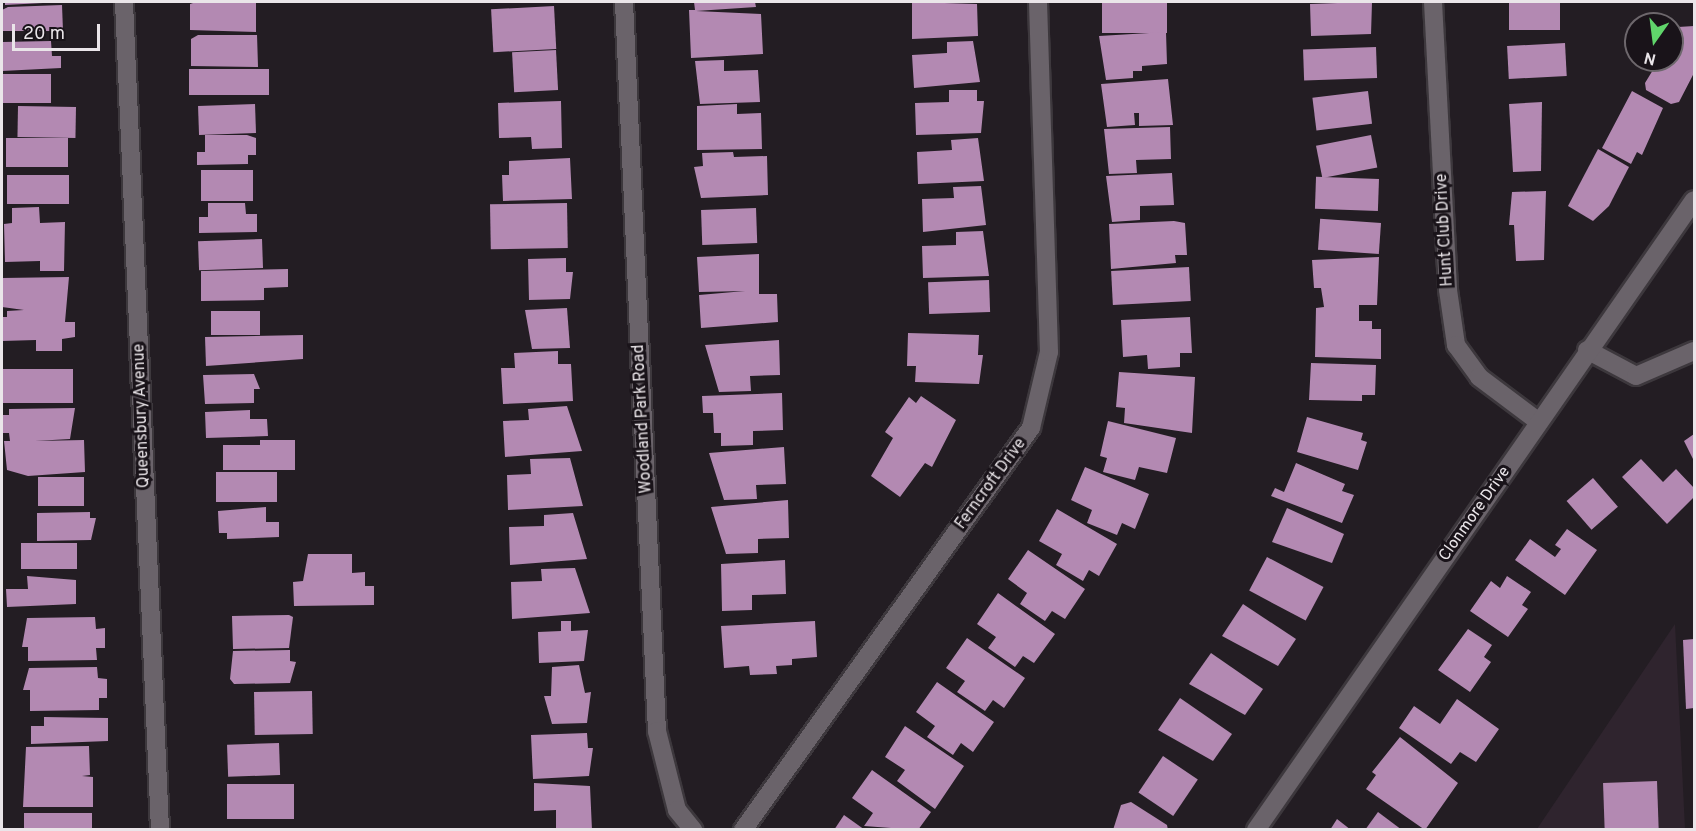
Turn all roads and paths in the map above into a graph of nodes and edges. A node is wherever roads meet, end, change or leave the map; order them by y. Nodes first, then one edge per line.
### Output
1 (124, 2) edge
2 (624, 2) edge
3 (1038, 2) edge
4 (1433, 2) edge
5 (1695, 200) edge
6 (1587, 350) junction
7 (1695, 351) edge
8 (1539, 422) junction
9 (160, 830) edge
10 (693, 830) edge
11 (743, 830) edge
12 (1256, 830) edge

1 - 9 street, Queensbury Avenue
2 - 10 street, Woodland Park Road
3 - 11 street, Ferncroft Drive
4 - 8 street, Hunt Club Drive
5 - 6 street, Clonmore Drive
6 - 7 street
6 - 8 street, Clonmore Drive
8 - 12 street, Clonmore Drive

